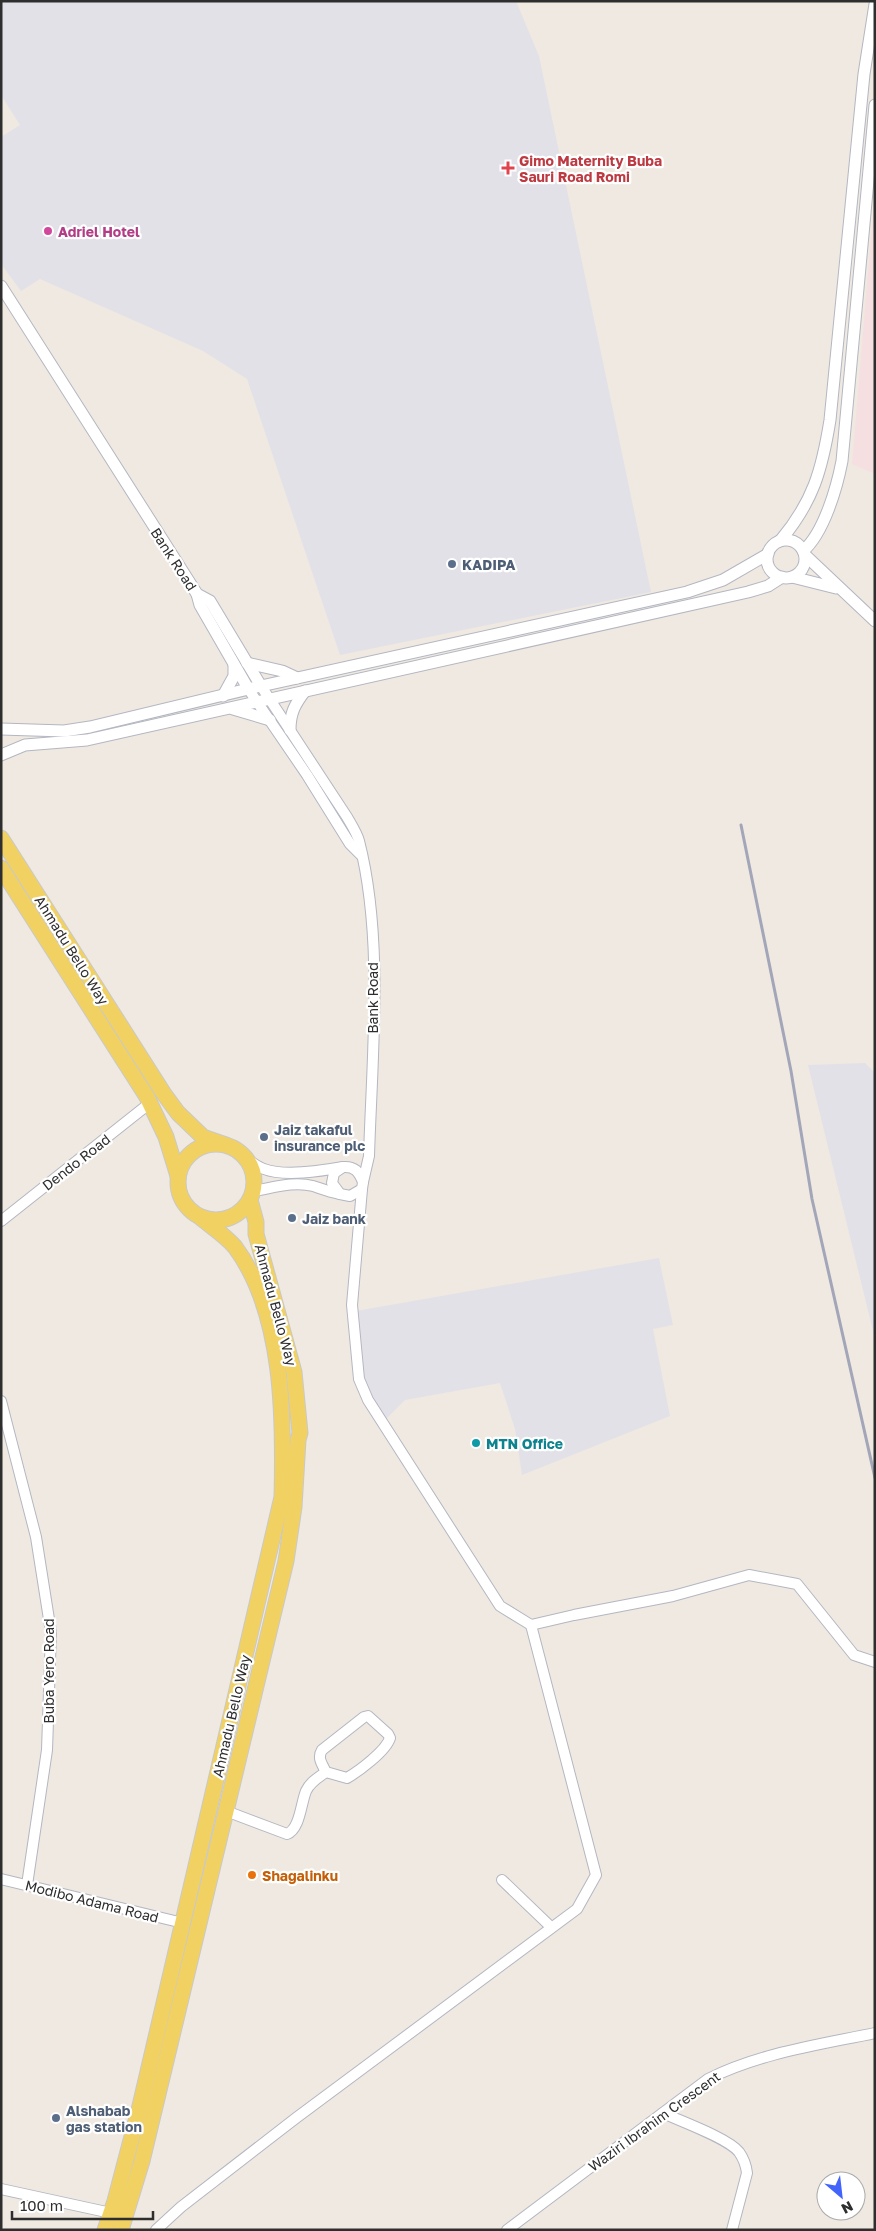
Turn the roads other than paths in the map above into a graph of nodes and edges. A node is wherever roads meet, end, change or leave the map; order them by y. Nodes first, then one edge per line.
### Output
1 (875, 4) edge
2 (875, 105) edge
3 (1, 286) edge
4 (780, 541) junction
5 (804, 553) junction
6 (768, 554) junction
7 (787, 577) junction
8 (838, 588) junction
9 (197, 594) junction
10 (875, 620) edge
11 (247, 663) junction
12 (234, 665) junction
13 (297, 678) junction
14 (261, 686) junction
15 (249, 690) junction
16 (305, 691) junction
17 (223, 696) junction
18 (270, 699) junction
19 (258, 703) junction
20 (231, 708) junction
21 (270, 720) junction
22 (1, 729) edge
23 (290, 730) junction
24 (1, 755) edge
25 (1, 838) edge
26 (361, 855) junction
27 (1, 868) edge
28 (150, 1103) junction
29 (369, 1143) junction
30 (226, 1145) junction
31 (246, 1159) junction
32 (346, 1167) junction
33 (178, 1176) junction
34 (362, 1186) junction
35 (342, 1195) junction
36 (252, 1196) junction
37 (201, 1218) junction
38 (1, 1221) edge
39 (358, 1221) junction
40 (1, 1401) edge
41 (531, 1625) junction
42 (875, 1662) edge
43 (326, 1772) junction
44 (226, 1811) junction
45 (1, 1879) edge
46 (502, 1880) dead end
47 (27, 1885) junction
48 (183, 1923) junction
49 (551, 1927) junction
50 (875, 2033) edge
51 (663, 2114) junction
52 (1, 2188) edge
53 (111, 2213) junction
54 (105, 2230) edge
55 (122, 2230) edge
56 (156, 2230) edge
57 (507, 2230) edge
58 (732, 2230) edge

1 - 4 street
2 - 5 street
3 - 9 street, Bank Road
4 - 5 street
4 - 6 street
5 - 7 street
5 - 8 street
6 - 7 street
6 - 13 street
7 - 8 street
7 - 16 street
8 - 10 street
9 - 11 street, Bank Road
9 - 12 street
11 - 13 street
11 - 14 street, Bank Road
12 - 15 street
12 - 17 street
13 - 14 street
14 - 15 street
14 - 18 street, Bank Road
15 - 17 street
15 - 19 street
16 - 18 street
16 - 23 street
17 - 22 street
18 - 19 street
18 - 23 street, Bank Road
19 - 20 street
19 - 21 street
20 - 21 street
20 - 24 street
21 - 26 street
23 - 26 street, Bank Road
25 - 30 main road, Ahmadu Bello Way
26 - 29 street, Bank Road
27 - 28 main road, Ahmadu Bello Way
28 - 33 main road, Ahmadu Bello Way
28 - 38 street, Dendo Road
29 - 32 street, Bank Road
29 - 34 street, Bank Road
30 - 31 main road
30 - 33 main road
31 - 32 street
31 - 36 main road
32 - 34 street
32 - 35 street
33 - 37 main road
34 - 35 street
34 - 39 street, Bank Road
35 - 36 street
35 - 39 street
36 - 37 main road
36 - 44 main road, Ahmadu Bello Way
37 - 48 main road, Ahmadu Bello Way
39 - 41 street, Bank Road
40 - 47 street, Buba Yero Road
41 - 42 street
41 - 49 street
43 - 43 street
43 - 44 street
44 - 55 main road, Ahmadu Bello Way
45 - 47 street, Modibo Adama Road
46 - 49 street
47 - 48 street, Modibo Adama Road
48 - 53 main road, Ahmadu Bello Way
49 - 56 street
50 - 51 street, Waziri Ibrahim Crescent
51 - 57 street, Waziri Ibrahim Crescent
51 - 58 street
52 - 53 street
53 - 54 main road, Ahmadu Bello Way

